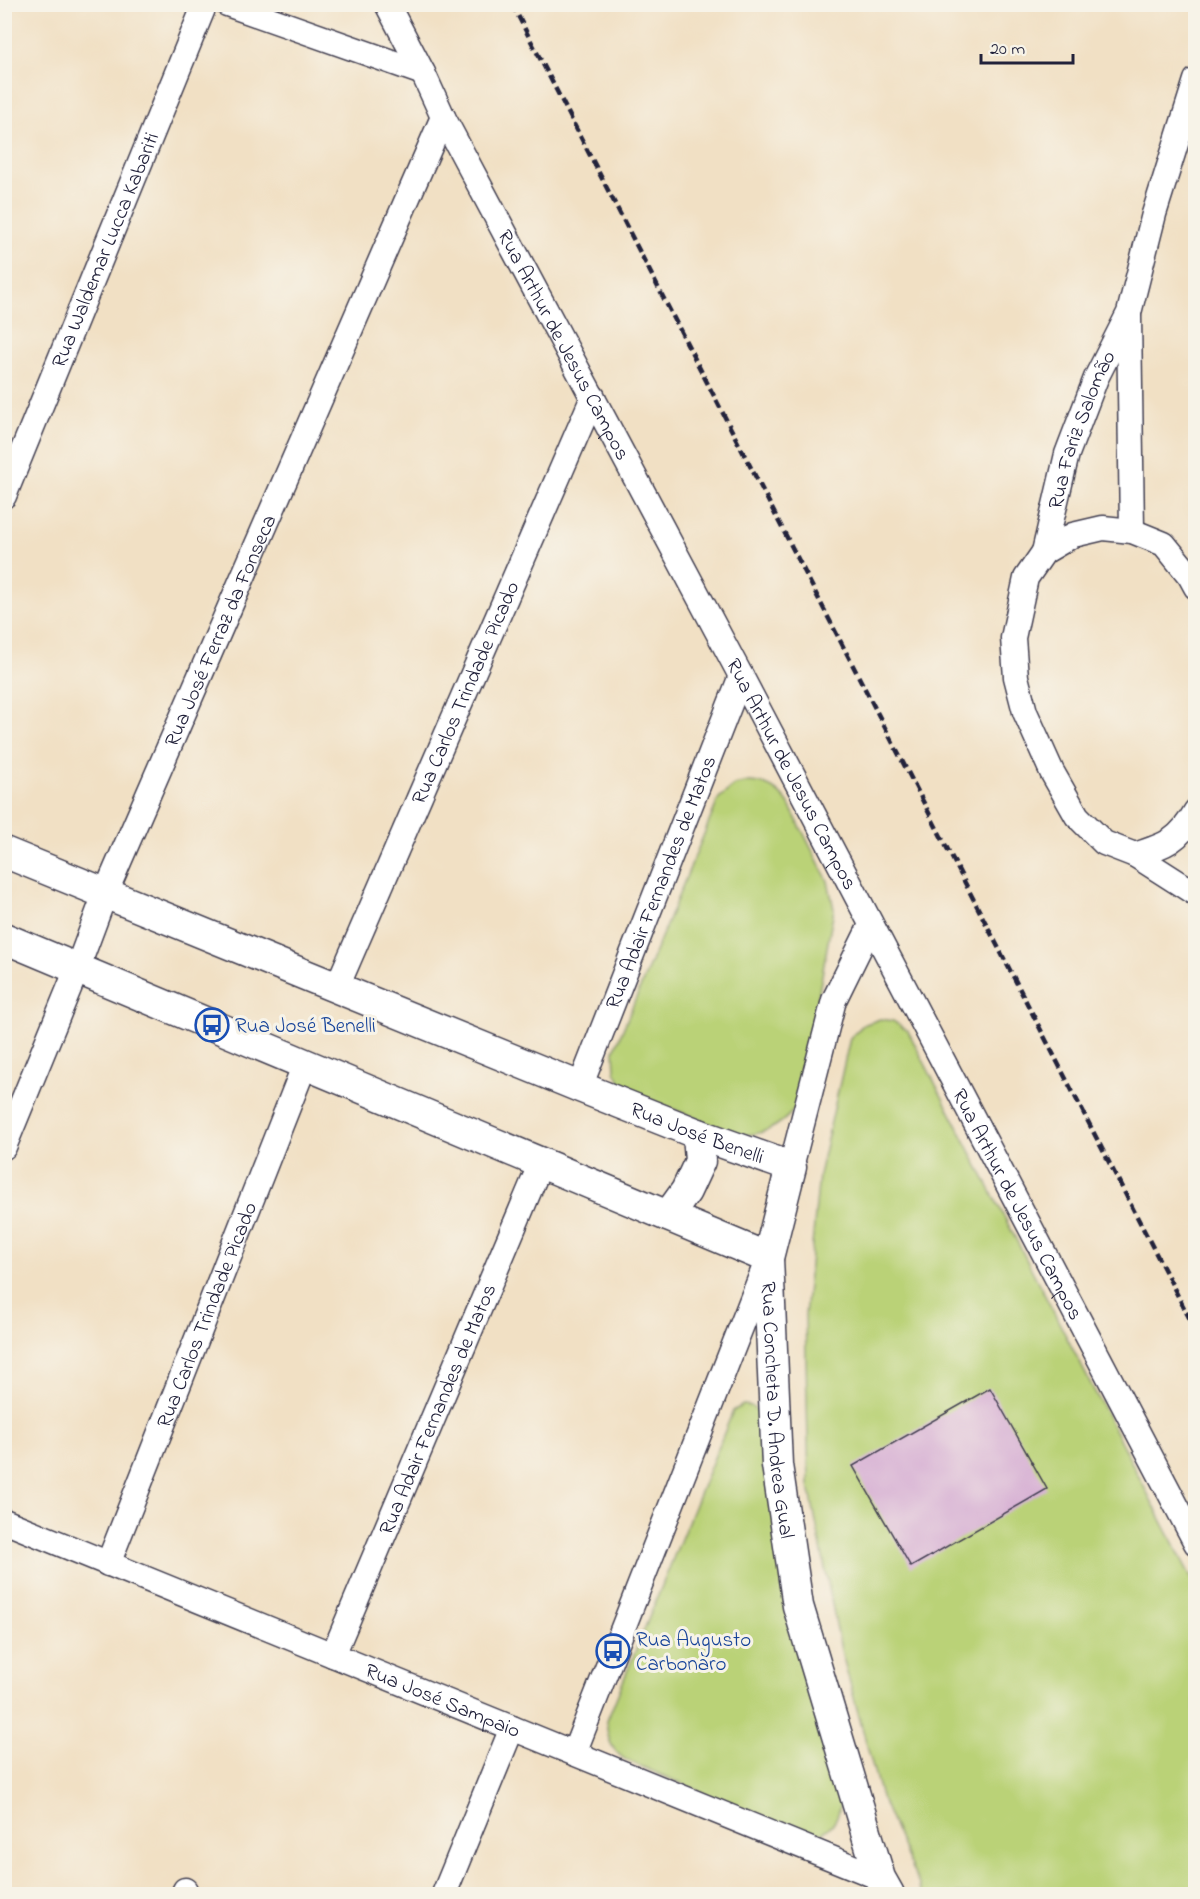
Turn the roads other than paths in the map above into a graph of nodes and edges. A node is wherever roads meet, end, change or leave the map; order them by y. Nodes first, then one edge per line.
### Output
1 (205, 4) edge
2 (226, 4) edge
3 (387, 4) edge
4 (423, 72) junction
5 (1196, 80) edge
6 (443, 117) junction
7 (1129, 313) junction
8 (593, 397) junction
9 (4, 496) edge
10 (1132, 531) junction
11 (1044, 552) junction
12 (1196, 587) edge
13 (741, 676) junction
14 (1196, 811) edge
15 (4, 852) edge
16 (1135, 855) junction
17 (105, 894) junction
18 (1196, 894) edge
19 (871, 925) junction
20 (4, 938) edge
21 (77, 969) junction
22 (338, 987) junction
23 (305, 1064) junction
24 (580, 1087) junction
25 (698, 1134) junction
26 (4, 1147) edge
27 (541, 1163) junction
28 (791, 1167) junction
29 (668, 1216) junction
30 (768, 1258) junction
31 (4, 1521) edge
32 (1196, 1543) edge
33 (108, 1564) junction
34 (333, 1655) junction
35 (512, 1728) junction
36 (574, 1753) junction
37 (885, 1886) edge
38 (444, 1894) edge

1 - 9 street, Rua Waldemar Lucca Kabariti
2 - 4 street
3 - 4 street, Rua Arthur de Jesus Campos
4 - 6 street, Rua Arthur de Jesus Campos
5 - 7 street, Rua Fariz Salomão
6 - 8 street, Rua Arthur de Jesus Campos
6 - 17 street, Rua José Ferraz da Fonseca
7 - 10 street, Rua Fariz Salomão
7 - 11 street, Rua Fariz Salomão
8 - 13 street, Rua Arthur de Jesus Campos
8 - 22 street, Rua Carlos Trindade Picado
10 - 11 street
10 - 12 street
11 - 16 street
13 - 19 street, Rua Arthur de Jesus Campos
13 - 24 street, Rua Adair Fernandes de Matos
14 - 16 street
15 - 17 street, Rua José Benelli
16 - 18 street
17 - 21 street, Rua José Ferraz da Fonseca
17 - 22 street, Rua José Benelli
19 - 28 street, Rua Concheta D. Andrea Gual
19 - 32 street, Rua Arthur de Jesus Campos
20 - 21 street
21 - 23 street
21 - 26 street, Rua José Ferraz da Fonseca
22 - 24 street, Rua José Benelli
23 - 27 street
23 - 33 street, Rua Carlos Trindade Picado
24 - 25 street, Rua José Benelli
25 - 28 street, Rua José Benelli
25 - 29 street
27 - 29 street
27 - 34 street, Rua Adair Fernandes de Matos
28 - 30 street, Rua Concheta D. Andrea Gual
29 - 30 street
30 - 36 street
30 - 37 street, Rua Concheta D. Andrea Gual
31 - 33 street, Rua José Sampaio
33 - 34 street, Rua José Sampaio
34 - 35 street, Rua José Sampaio
35 - 36 street, Rua José Sampaio
35 - 38 street
36 - 37 street, Rua José Sampaio

